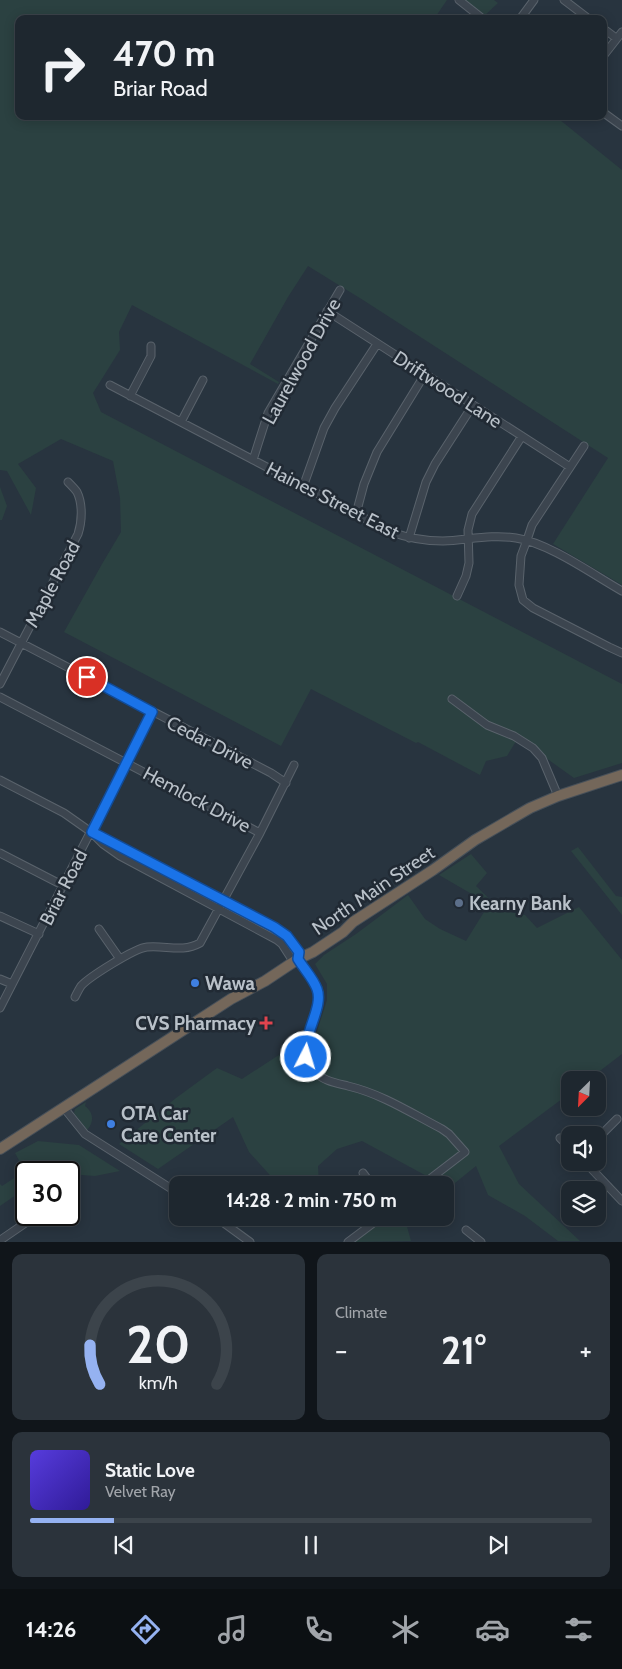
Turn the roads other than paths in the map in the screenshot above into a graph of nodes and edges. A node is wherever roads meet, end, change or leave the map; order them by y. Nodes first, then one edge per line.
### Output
1 (459, 0) edge
2 (534, 0) edge
3 (564, 0) edge
4 (478, 15) edge
5 (523, 15) edge
6 (585, 15) edge
7 (607, 31) edge
8 (622, 32) edge
9 (616, 38) junction
10 (607, 51) edge
11 (607, 115) edge
12 (622, 126) edge
13 (340, 290) dead end
14 (327, 311) junction
15 (377, 344) junction
16 (150, 346) dead end
17 (425, 374) junction
18 (204, 380) dead end
19 (110, 385) dead end
20 (130, 396) junction
21 (474, 405) junction
22 (181, 422) junction
23 (522, 436) junction
24 (584, 446) dead end
25 (253, 460) junction
26 (570, 467) junction
27 (68, 482) dead end
28 (304, 486) junction
29 (356, 514) junction
30 (409, 538) junction
31 (469, 539) junction
32 (527, 540) junction
33 (622, 591) edge
34 (457, 596) dead end
35 (0, 632) edge
36 (21, 643) junction
37 (622, 653) edge
38 (0, 684) edge
39 (0, 696) edge
40 (452, 699) dead end
41 (152, 712) junction
42 (127, 762) junction
43 (294, 765) dead end
44 (622, 775) edge
45 (0, 780) edge
46 (286, 783) junction
47 (558, 796) junction
48 (92, 832) junction
49 (260, 833) junction
50 (0, 853) edge
51 (64, 886) junction
52 (224, 901) junction
53 (219, 910) junction
54 (0, 916) edge
55 (254, 917) junction
56 (250, 926) junction
57 (99, 929) dead end
58 (39, 934) junction
59 (120, 959) junction
60 (298, 959) junction
61 (0, 979) edge
62 (12, 984) junction
63 (75, 997) dead end
64 (0, 1008) edge
65 (64, 1108) junction
66 (617, 1119) dead end
67 (606, 1130) edge
68 (0, 1149) edge
69 (593, 1171) edge
70 (363, 1173) dead end
71 (365, 1176) edge
72 (434, 1176) edge
73 (169, 1187) edge
74 (622, 1201) edge
75 (21, 1226) edge
76 (227, 1226) edge
77 (369, 1226) edge
78 (466, 1230) dead end
79 (2, 1239) edge
80 (250, 1242) edge
81 (348, 1242) edge
82 (481, 1242) edge

1 - 4 street
2 - 5 street
3 - 6 street
7 - 9 street
8 - 9 street
9 - 10 street
11 - 12 street
13 - 14 street, Laurelwood Drive
14 - 15 street, Driftwood Lane
14 - 25 street, Laurelwood Drive
15 - 17 street, Driftwood Lane
15 - 28 street
16 - 20 street
17 - 21 street, Driftwood Lane
17 - 29 street
18 - 22 street
19 - 20 street, Haines Street East
20 - 22 street, Haines Street East
21 - 23 street, Driftwood Lane
21 - 30 street
22 - 25 street, Haines Street East
23 - 26 street, Driftwood Lane
23 - 31 street
24 - 26 street
25 - 28 street, Haines Street East
26 - 32 street
27 - 36 street, Maple Road
28 - 29 street, Haines Street East
29 - 30 street, Haines Street East
30 - 31 street, Haines Street East
31 - 32 street, Haines Street East
31 - 34 street
32 - 33 street, Haines Street East
32 - 37 street
35 - 36 street, Cedar Drive
36 - 38 street, Maple Road
36 - 41 street, Cedar Drive
39 - 42 street, Hemlock Drive
40 - 47 street
41 - 42 street, Briar Road
41 - 46 street, Cedar Drive
42 - 48 street, Briar Road
42 - 49 street, Hemlock Drive
43 - 46 street
44 - 47 highway, North Main Street
45 - 48 street
46 - 49 street
47 - 60 highway, North Main Street
48 - 51 street, Briar Road
48 - 52 street
48 - 53 street
49 - 52 street
50 - 51 street
51 - 58 street, Briar Road
52 - 53 street
52 - 55 street
53 - 56 street
53 - 59 street
54 - 58 street
55 - 56 street
55 - 60 street
56 - 60 street
57 - 59 street
58 - 62 street, Briar Road
59 - 63 street
60 - 65 highway, North Main Street
60 - 72 street
61 - 62 street
62 - 64 street, Briar Road
65 - 68 highway, North Main Street
65 - 73 street
66 - 67 street
69 - 74 street
70 - 71 street
75 - 79 street
76 - 80 street
77 - 81 street
78 - 82 street

